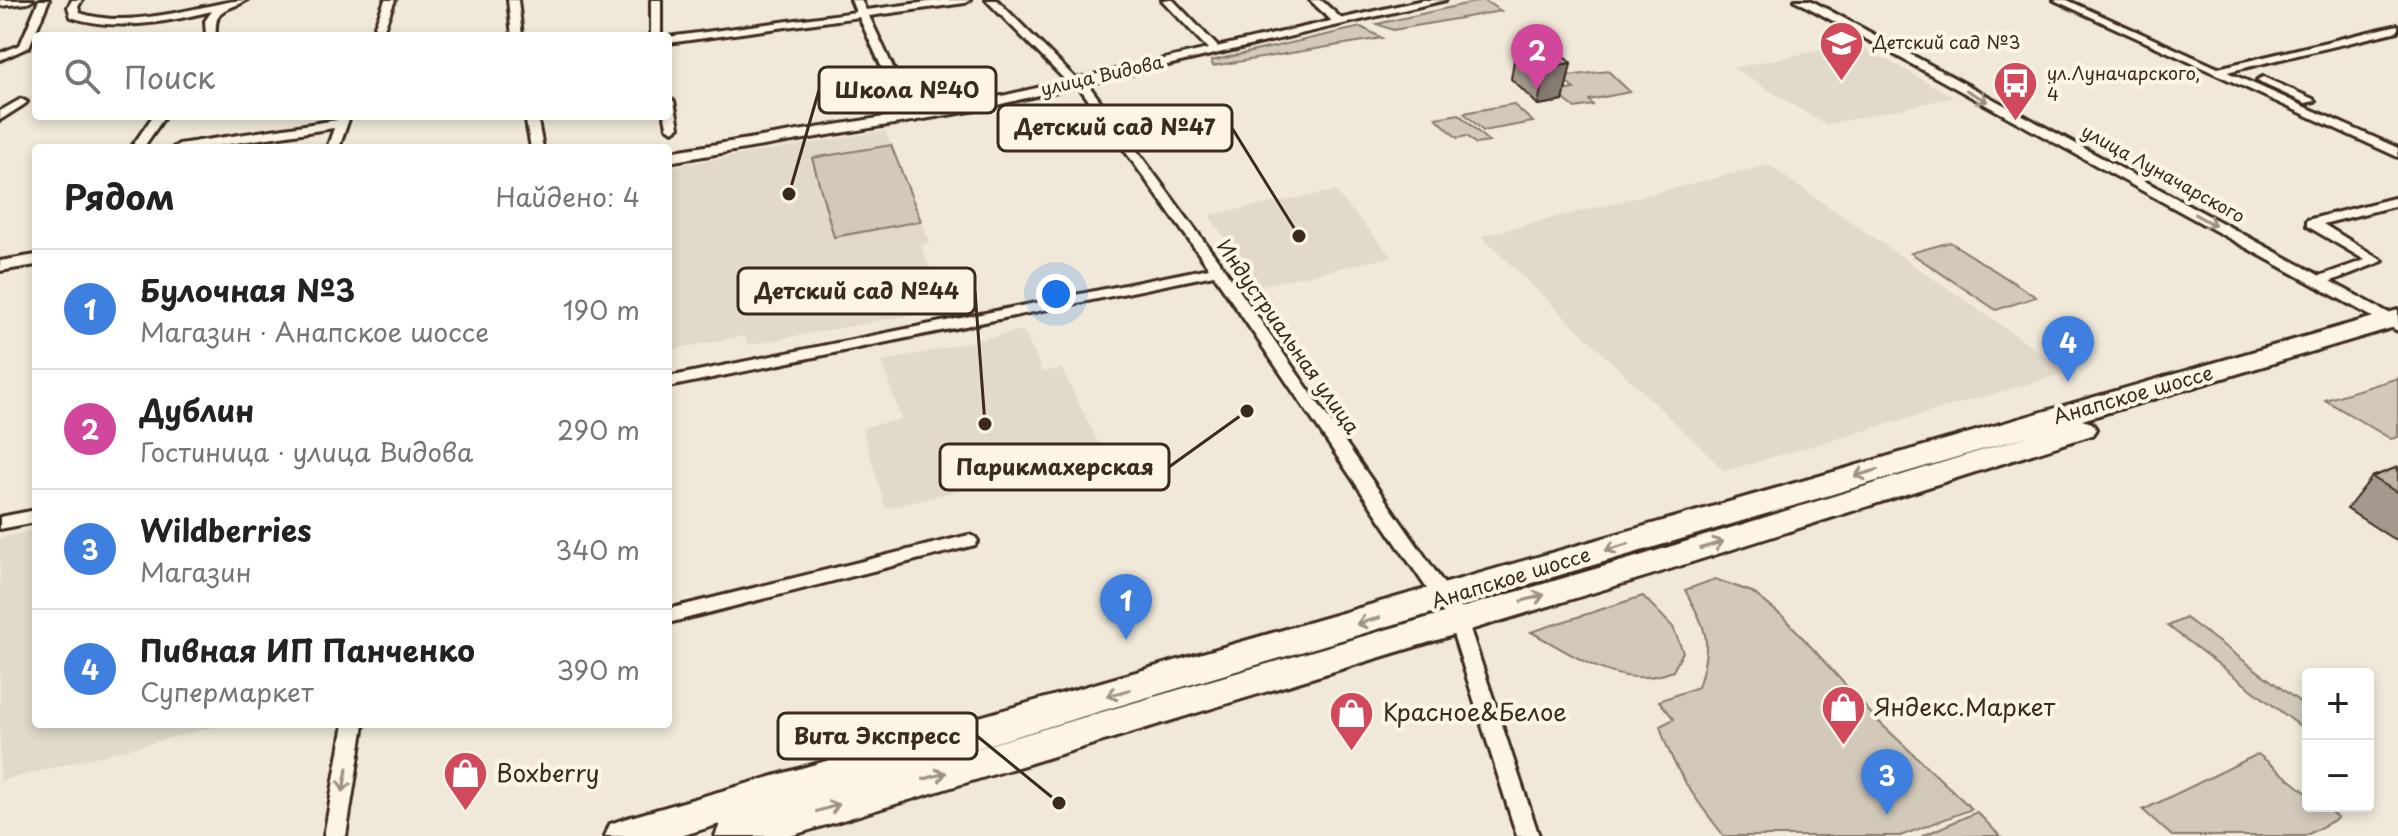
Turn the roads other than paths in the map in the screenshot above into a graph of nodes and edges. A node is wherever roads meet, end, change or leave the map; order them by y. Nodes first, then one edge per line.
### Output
1 (28, 0) edge
2 (44, 0) edge
3 (77, 0) edge
4 (242, 0) edge
5 (390, 0) edge
6 (513, 0) edge
7 (656, 0) edge
8 (856, 0) edge
9 (965, 0) edge
10 (991, 0) edge
11 (1167, 0) edge
12 (1315, 0) edge
13 (1440, 0) edge
14 (1801, 0) edge
15 (2059, 0) edge
16 (0, 3) edge
17 (219, 8) junction
18 (860, 13) junction
19 (1339, 22) junction
20 (2398, 28) edge
21 (211, 32) edge
22 (378, 32) edge
23 (517, 32) edge
24 (656, 32) edge
25 (672, 39) edge
26 (1215, 50) junction
27 (0, 57) edge
28 (2217, 71) junction
29 (2263, 80) dead end
30 (1076, 81) junction
31 (21, 102) dead end
32 (0, 116) edge
33 (911, 119) junction
34 (156, 120) edge
35 (334, 120) edge
36 (344, 120) edge
37 (532, 120) edge
38 (672, 120) edge
39 (673, 127) dead end
40 (2398, 141) edge
41 (140, 144) edge
42 (201, 144) edge
43 (335, 144) edge
44 (536, 144) edge
45 (2398, 153) edge
46 (672, 156) edge
47 (2398, 201) edge
48 (32, 261) edge
49 (0, 266) edge
50 (1218, 270) junction
51 (2319, 281) junction
52 (2396, 325) edge
53 (672, 381) edge
54 (32, 517) edge
55 (0, 523) edge
56 (969, 541) dead end
57 (1451, 609) junction
58 (672, 615) edge
59 (353, 728) edge
60 (335, 836) edge
61 (624, 836) edge
62 (734, 836) edge
63 (1528, 836) edge

1 - 16 street
2 - 27 street
3 - 17 street
4 - 17 street
5 - 22 street
6 - 23 street
7 - 24 street
8 - 18 street
9 - 18 street
10 - 30 street, Индустриальная улица
11 - 26 street
12 - 19 street
13 - 19 street, улица Видова
14 -> 51 street, улица Луначарского
15 - 28 street
17 - 21 street
18 - 25 street
18 - 33 street
19 - 26 street, улица Видова
20 - 28 street
26 - 30 street, улица Видова
28 - 45 street
29 - 40 street
30 - 33 street, улица Видова
30 - 50 street, Индустриальная улица
31 - 32 street
33 - 46 street, улица Видова
34 - 41 street
35 - 42 street
36 - 43 street
37 - 44 street
38 - 39 street
47 - 51 street
48 - 49 street
50 - 53 street
50 - 57 street, Индустриальная улица
51 - 52 street, улица Луначарского
52 - 57 highway, Анапское шоссе
54 - 55 street
56 - 58 street
57 -> 61 highway, Анапское шоссе
62 -> 57 highway, Анапское шоссе
57 - 63 street, Индустриальная улица
59 -> 60 street

